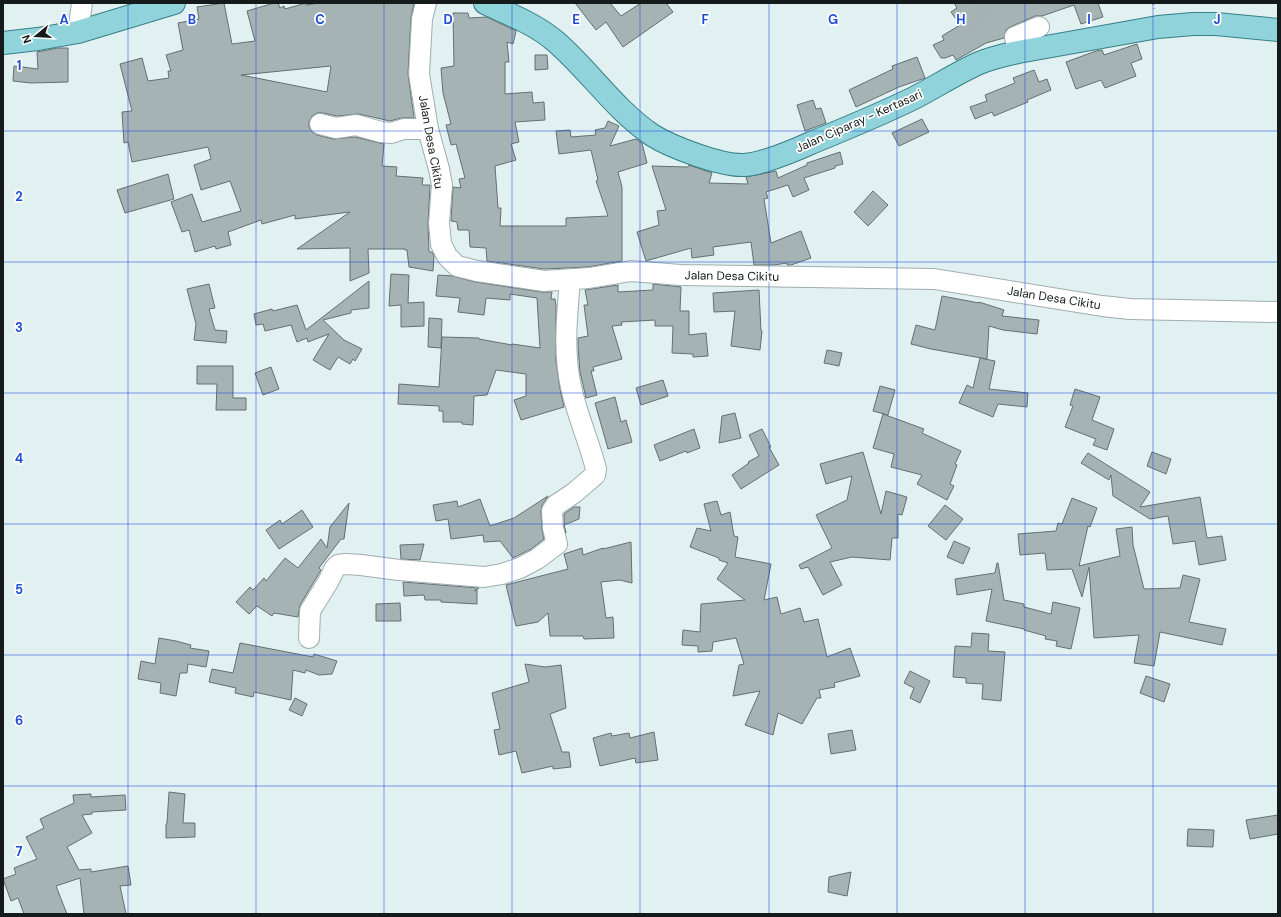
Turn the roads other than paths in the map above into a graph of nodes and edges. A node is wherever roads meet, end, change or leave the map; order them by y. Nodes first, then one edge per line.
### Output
1 (82, 3) edge
2 (174, 3) edge
3 (426, 3) edge
4 (485, 3) edge
5 (1039, 27) dead end
6 (1278, 30) edge
7 (78, 32) junction
8 (3, 43) edge
9 (1018, 52) junction
10 (320, 124) dead end
11 (428, 129) junction
12 (570, 280) junction
13 (1278, 312) edge
14 (309, 638) dead end

1 - 7 street
2 - 7 main road
3 - 11 street, Jalan Desa Cikitu
4 - 9 main road, Jalan Ciparay - Kertasari
5 - 9 street
6 - 9 main road, Jalan Ciparay - Kertasari
7 - 8 main road
10 - 11 street
11 - 12 street, Jalan Desa Cikitu
12 - 13 street, Jalan Desa Cikitu
12 - 14 street

